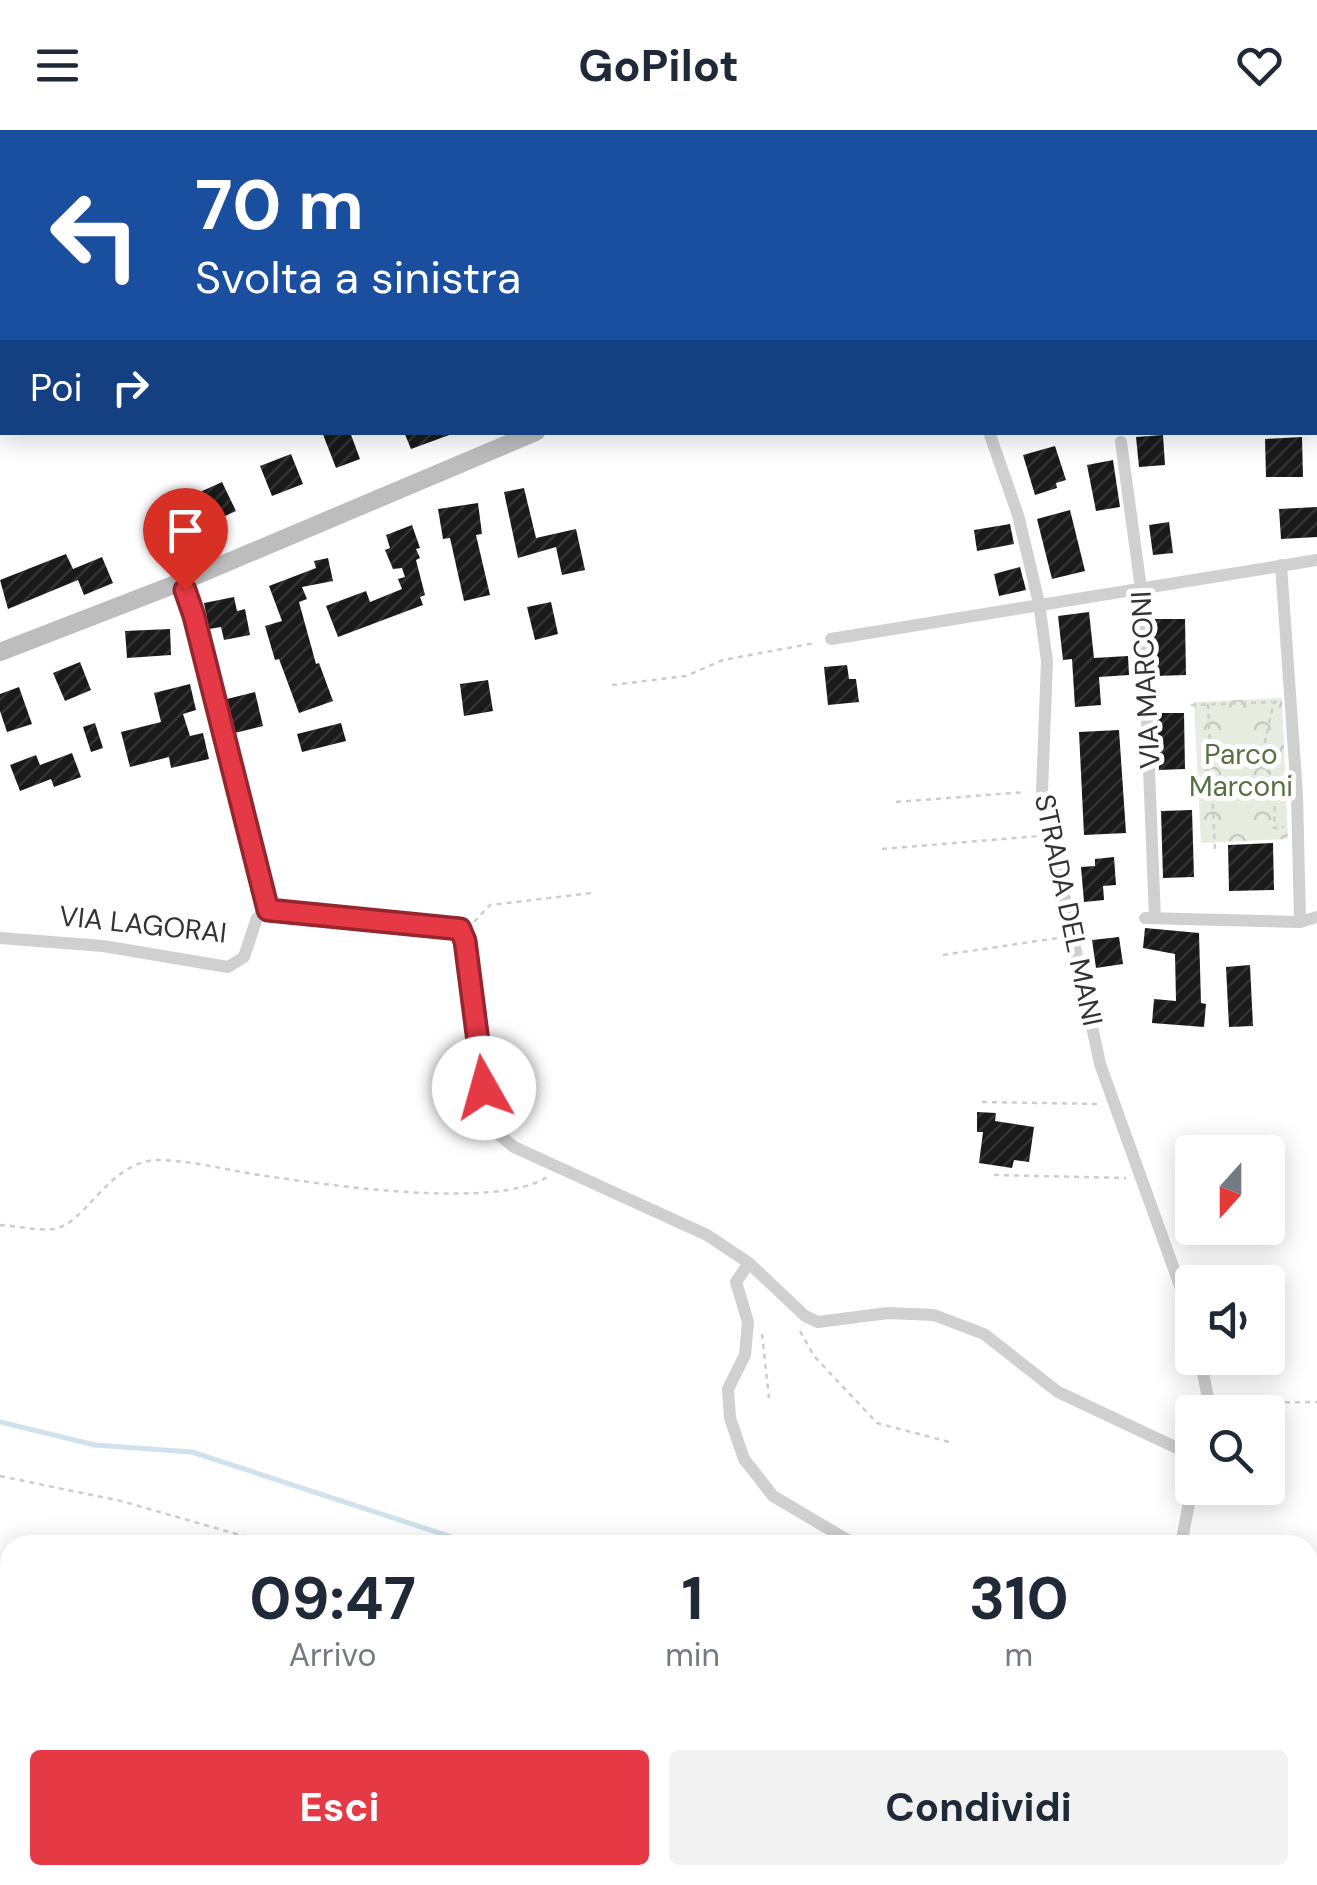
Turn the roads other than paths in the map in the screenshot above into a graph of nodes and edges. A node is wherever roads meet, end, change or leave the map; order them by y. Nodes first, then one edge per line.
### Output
1 (529, 435) edge
2 (989, 435) edge
3 (1121, 442) dead end
4 (1317, 560) edge
5 (1281, 565) junction
6 (182, 582) junction
7 (1141, 588) junction
8 (1039, 603) junction
9 (831, 639) road end
10 (1, 649) edge
11 (268, 910) junction
12 (1317, 918) edge
13 (1300, 922) junction
14 (0, 938) edge
15 (749, 1264) junction
16 (1175, 1272) edge
17 (1175, 1447) edge
18 (1189, 1505) edge
19 (839, 1535) edge
20 (1184, 1535) edge

1 - 6 main road
2 - 8 street, STRADA DEL MANI
3 - 7 street, VIA MARCONI
4 - 5 street
5 - 7 street
5 - 13 street
6 - 10 main road
6 - 11 street, VIA LAGORAI
7 - 8 street
7 - 13 street, VIA MARCONI
8 - 9 street
8 - 16 street, STRADA DEL MANI
11 - 14 street, VIA LAGORAI
11 - 15 street
12 - 13 street
15 - 17 street
15 - 19 street
18 - 20 street

